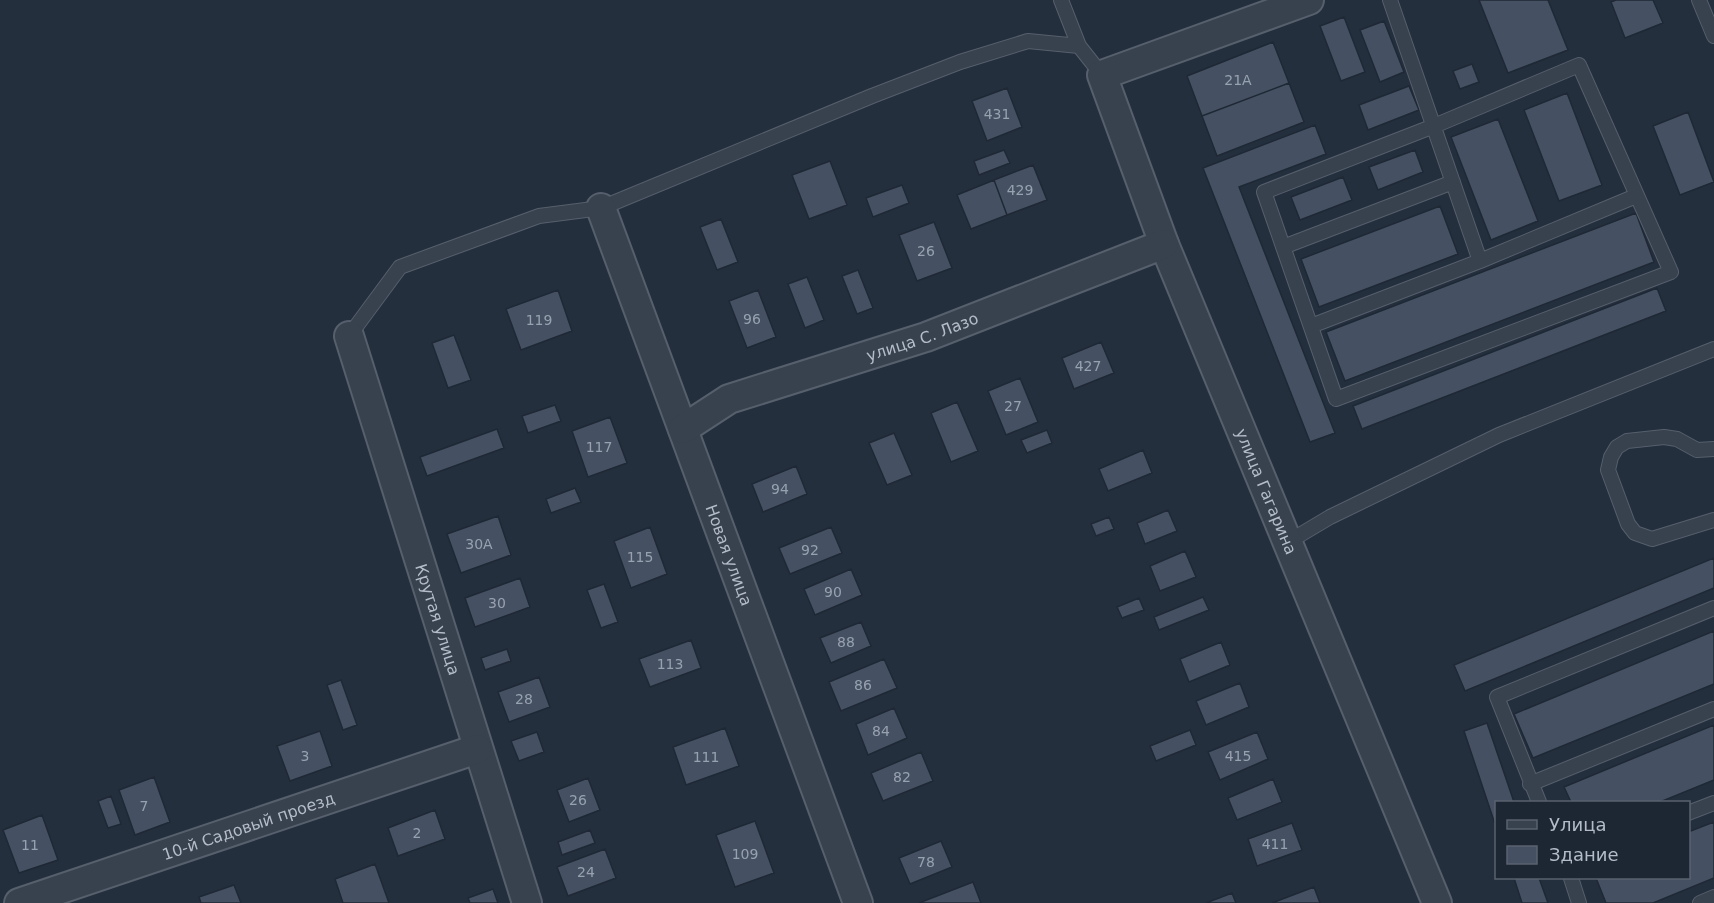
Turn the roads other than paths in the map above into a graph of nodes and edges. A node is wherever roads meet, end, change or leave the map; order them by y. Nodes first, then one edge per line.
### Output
1 (1061, 0) edge
2 (1309, 0) edge
3 (1390, 0) edge
4 (1700, 0) edge
5 (1714, 36) edge
6 (1079, 46) junction
7 (1102, 75) junction
8 (1434, 126) junction
9 (1453, 182) junction
10 (1636, 196) junction
11 (601, 208) junction
12 (1164, 244) junction
13 (1284, 247) junction
14 (1480, 261) junction
15 (1311, 326) junction
16 (349, 336) joint
17 (1714, 349) edge
18 (683, 429) junction
19 (1714, 449) edge
20 (1714, 520) edge
21 (1288, 542) junction
22 (1714, 608) edge
23 (1714, 709) edge
24 (477, 749) junction
25 (1530, 784) junction
26 (1538, 801) edge
27 (1714, 803) edge
28 (1690, 813) edge
29 (1571, 879) edge
30 (1714, 897) edge
31 (19, 903) edge
32 (527, 903) edge
33 (858, 903) edge
34 (1437, 903) edge
35 (1579, 903) edge
36 (1700, 903) edge

1 - 6 lane
2 - 7 street
3 - 8 lane
4 - 5 lane
6 - 7 lane
6 - 11 lane
7 - 12 street, улица Гагарина
8 - 9 lane
8 - 10 lane
8 - 13 lane
9 - 13 lane
9 - 14 lane
10 - 14 lane
10 - 15 lane
11 - 16 lane
11 - 18 street, Новая улица
12 - 18 street, улица С. Лазо
12 - 21 street, улица Гагарина
13 - 15 lane
14 - 15 lane
16 - 24 street, Крутая улица
17 - 21 lane
18 - 33 street, Новая улица
19 - 20 lane
21 - 34 street, улица Гагарина
22 - 25 lane
23 - 25 lane
24 - 31 street, 10-й Садовый проезд
24 - 32 street, Крутая улица
25 - 26 lane
27 - 28 lane
29 - 35 lane
30 - 36 lane

